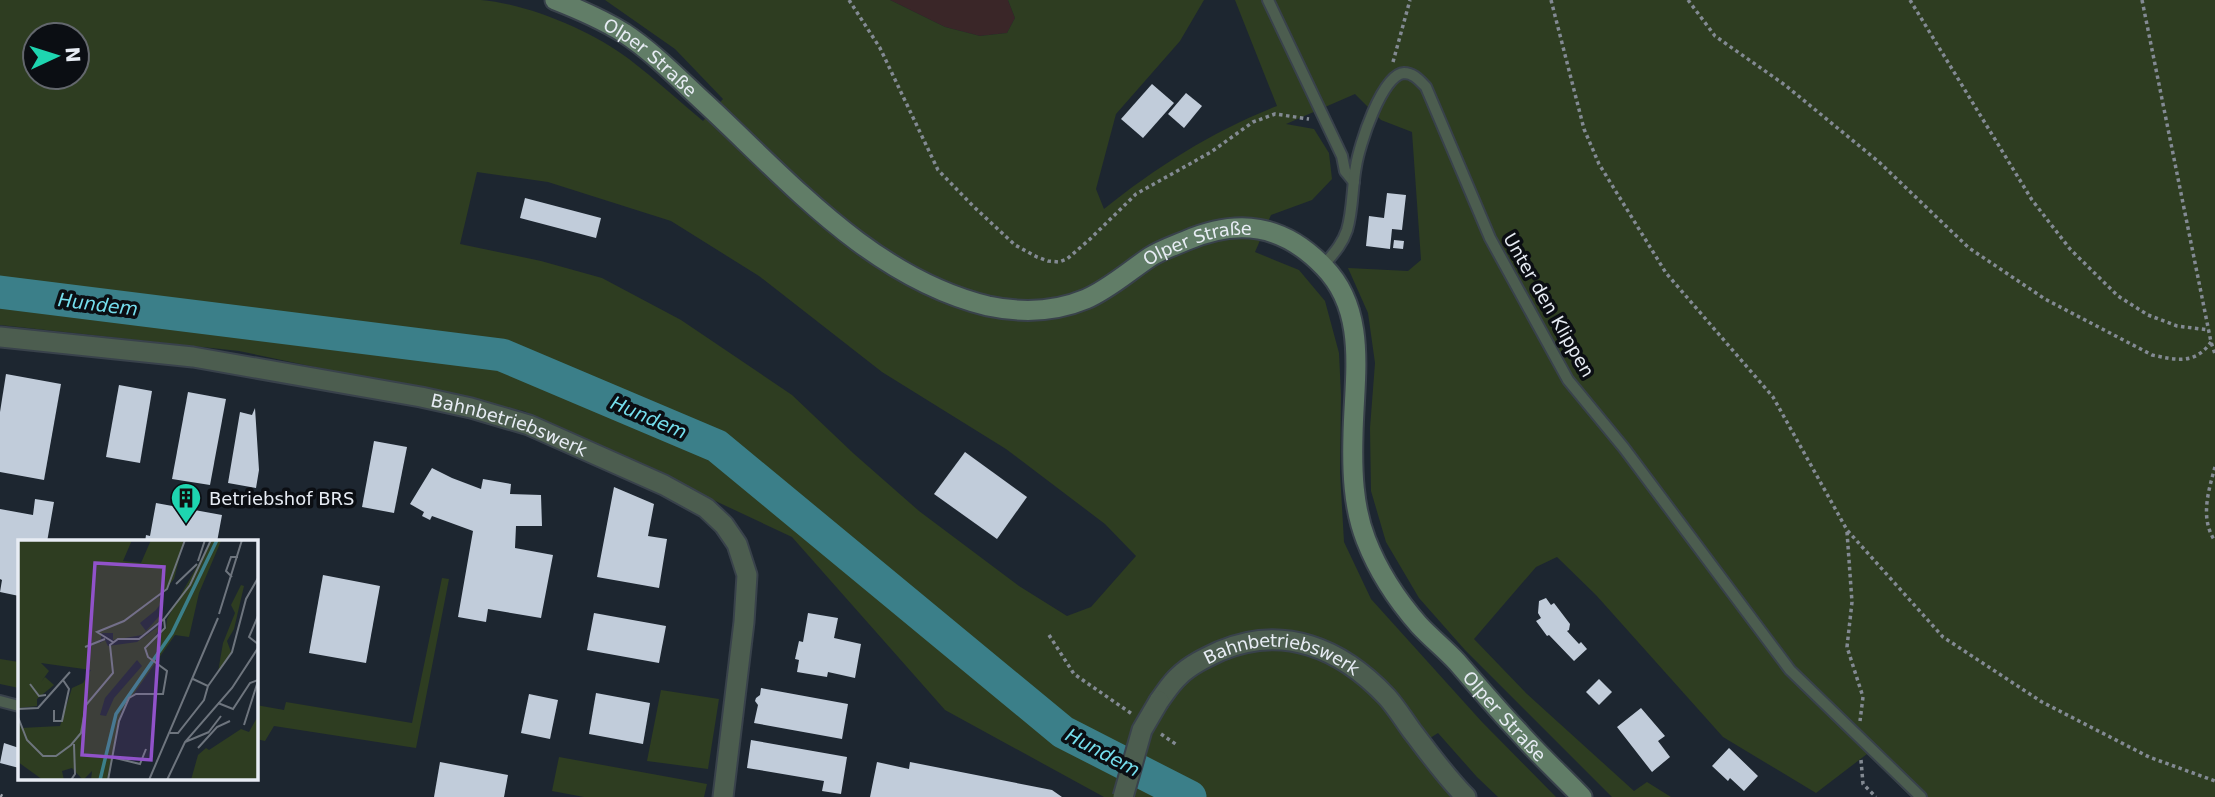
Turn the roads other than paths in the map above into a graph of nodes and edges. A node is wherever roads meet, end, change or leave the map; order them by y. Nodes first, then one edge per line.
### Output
1 (555, 0) edge
2 (1268, 0) edge
3 (1354, 182) junction
4 (1323, 265) junction
5 (0, 337) edge
6 (0, 701) edge
7 (18, 706) edge
8 (723, 797) edge
9 (1123, 797) edge
10 (1466, 797) edge
11 (1582, 797) edge
12 (1922, 797) edge

1 - 4 main road, Olper Straße
2 - 3 lane
3 - 4 lane
3 - 12 lane, Unter den Klippen
4 - 11 main road, Olper Straße
5 - 8 street, Bahnbetriebswerk
6 - 7 lane
9 - 10 street, Bahnbetriebswerk, bridge

